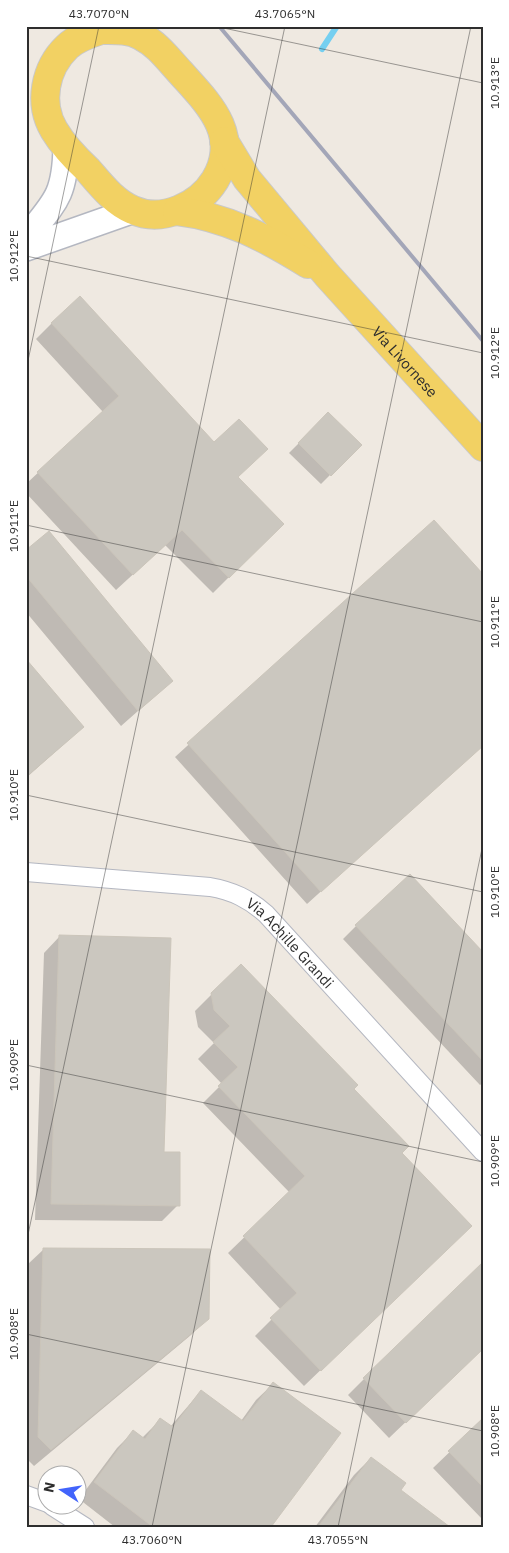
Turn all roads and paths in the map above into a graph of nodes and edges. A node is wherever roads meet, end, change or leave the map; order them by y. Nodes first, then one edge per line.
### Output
1 (59, 26) edge
2 (117, 28) edge
3 (57, 59) junction
4 (224, 141) junction
5 (66, 147) junction
6 (134, 210) junction
7 (177, 210) junction
8 (31, 224) edge
9 (26, 248) edge
10 (327, 275) junction
11 (483, 448) edge
12 (26, 872) edge
13 (483, 1152) edge
14 (26, 1495) edge
15 (38, 1499) edge
16 (68, 1516) edge
17 (85, 1527) edge

1 - 3 main road, Via Livornese
2 - 3 main road, Via Livornese
2 - 4 main road, Via Livornese
3 - 5 main road, Via Livornese
4 - 7 main road, Via Livornese
4 - 10 main road, Via Livornese
5 - 6 main road, Via Livornese
5 - 8 main road
6 - 7 main road, Via Livornese
6 - 9 main road
7 - 10 main road, Via Livornese
10 - 11 main road, Via Livornese
12 - 13 street, Via Achille Grandi
14 - 15 street
16 - 17 street

